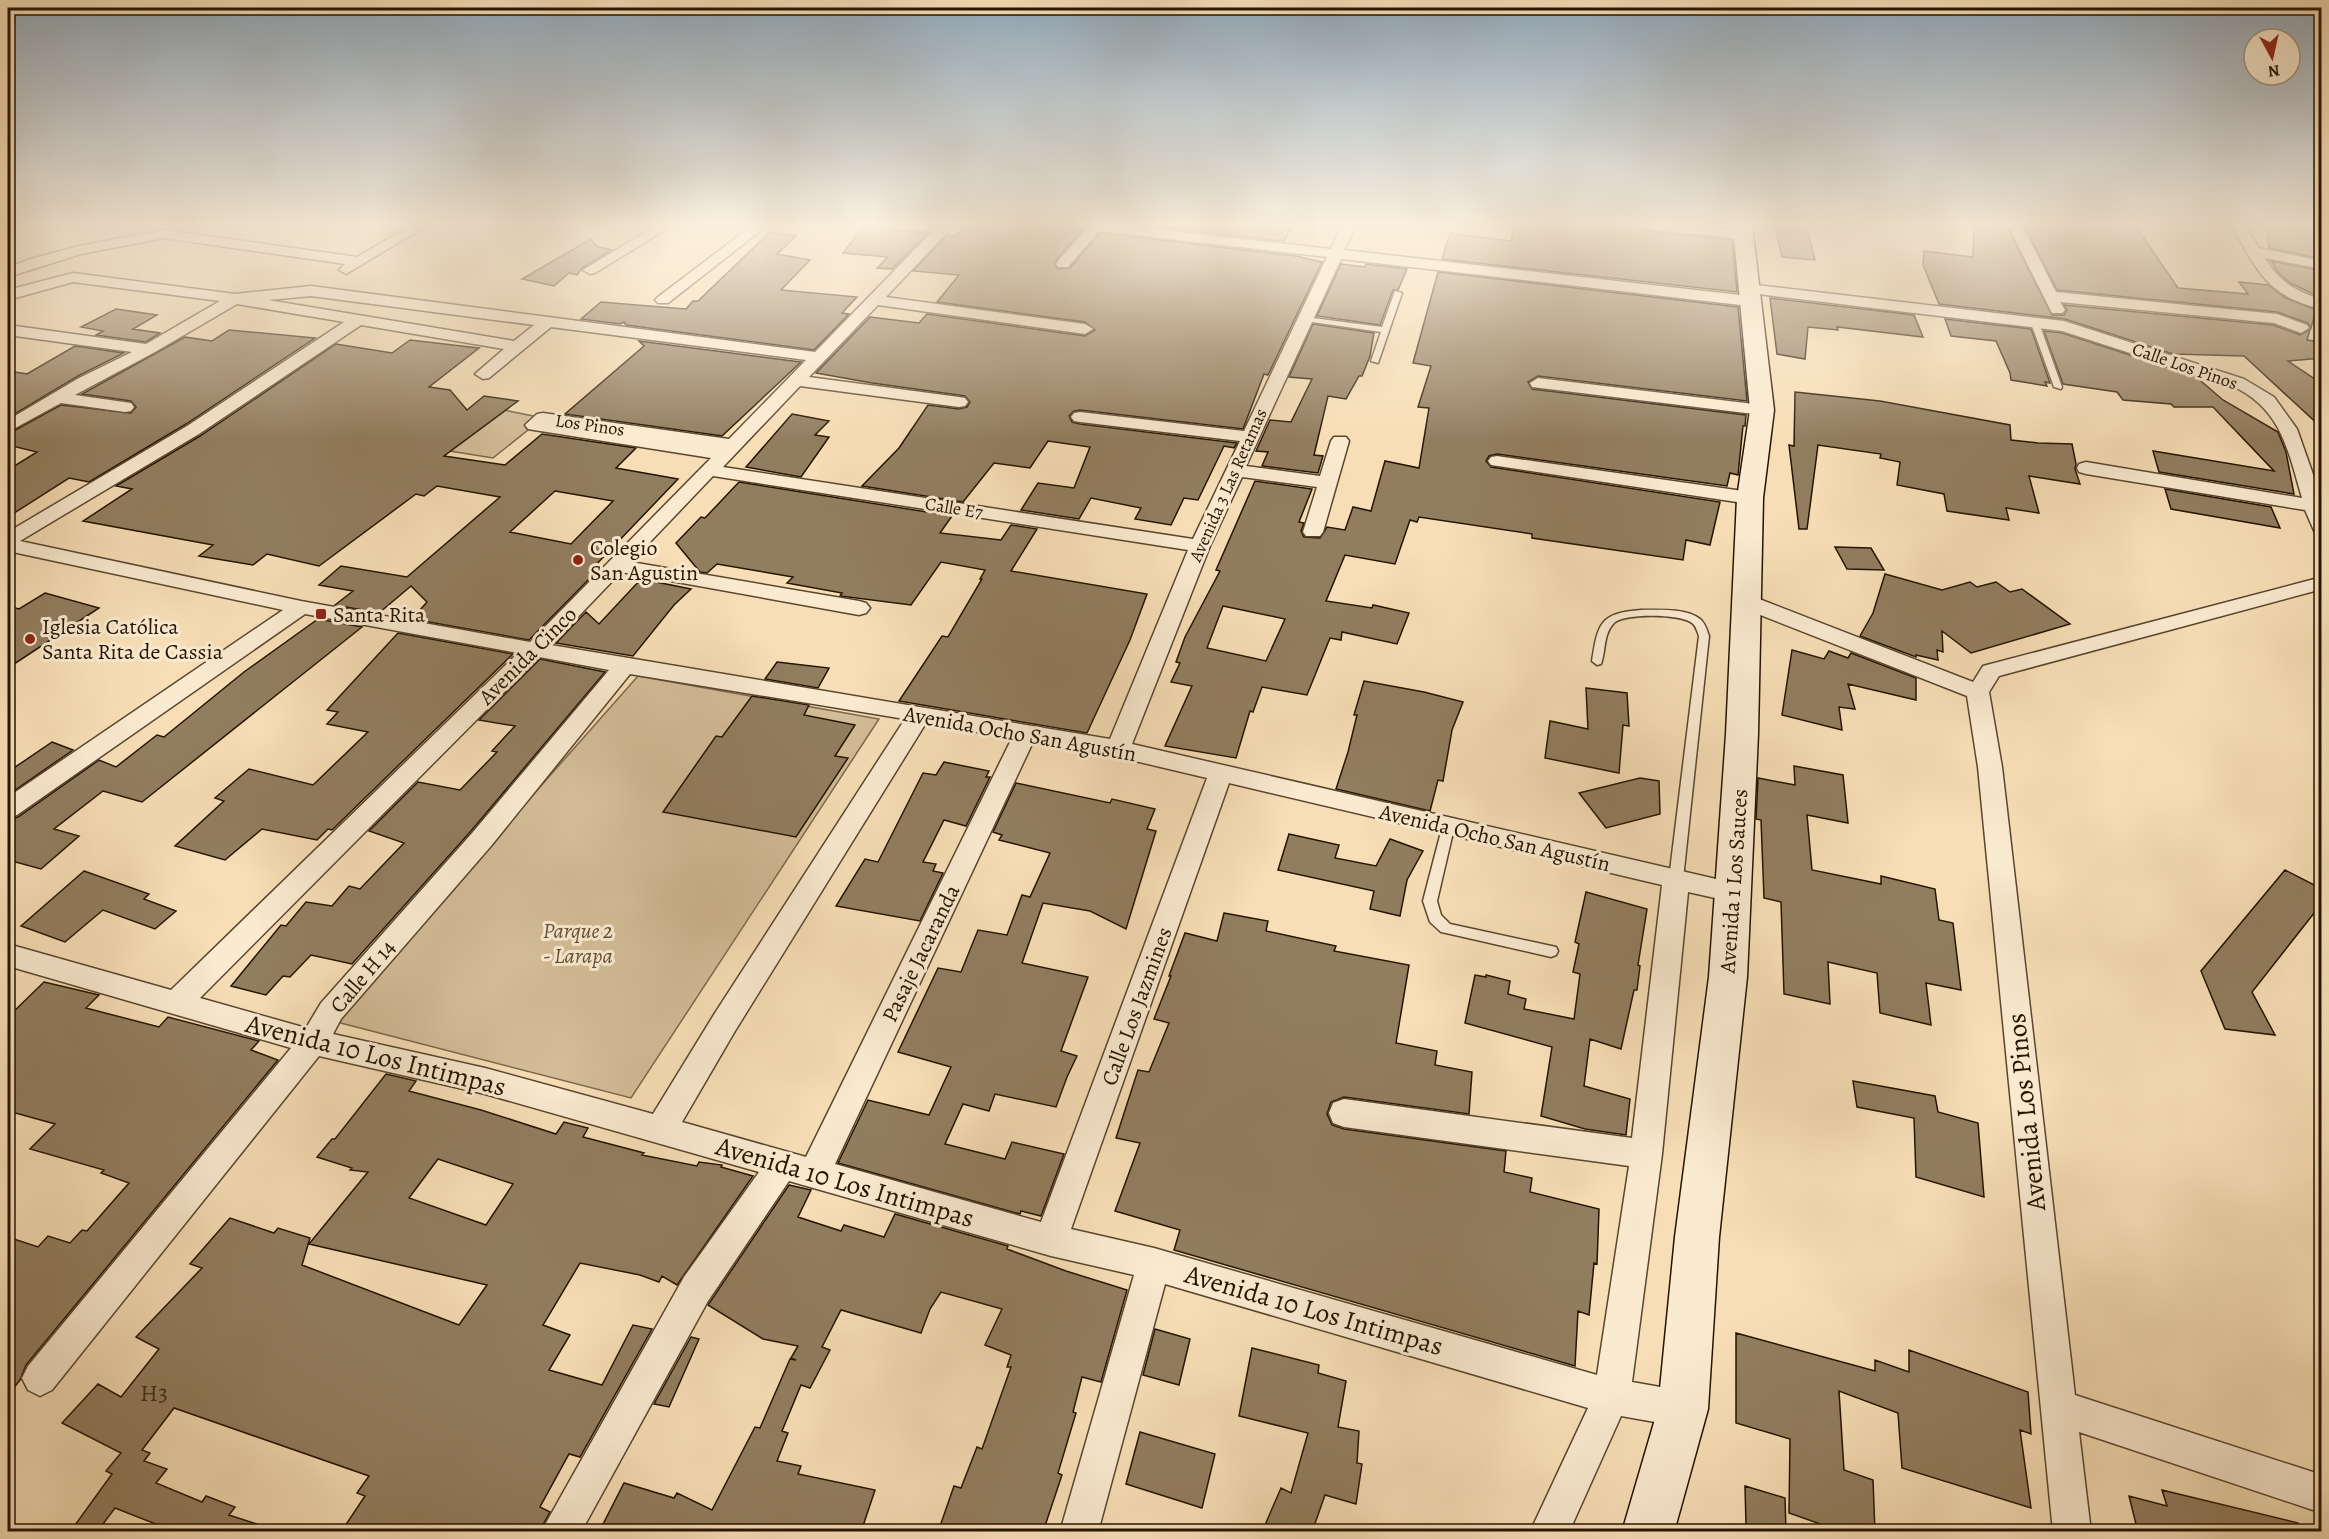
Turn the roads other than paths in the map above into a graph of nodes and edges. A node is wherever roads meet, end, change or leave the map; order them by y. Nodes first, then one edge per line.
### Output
1 (2051, 296) edge
2 (33, 297) edge
3 (219, 297) edge
4 (256, 297) edge
5 (357, 297) edge
6 (667, 297) edge
7 (878, 297) edge
8 (1316, 297) edge
9 (1397, 297) edge
10 (1748, 297) edge
11 (1767, 297) edge
12 (2059, 297) edge
13 (2298, 297) edge
14 (235, 299) junction
15 (663, 300) dead end
16 (875, 300) junction
17 (2322, 305) edge
18 (8, 309) edge
19 (1305, 319) junction
20 (358, 320) junction
21 (549, 321) junction
22 (2035, 323) junction
23 (2064, 326) junction
24 (2301, 328) dead end
25 (1085, 329) dead end
26 (8, 330) edge
27 (1385, 330) junction
28 (518, 347) junction
29 (149, 349) junction
30 (817, 357) junction
31 (1375, 361) dead end
32 (483, 374) dead end
33 (794, 380) junction
34 (1538, 383) dead end
35 (2058, 387) dead end
36 (58, 398) junction
37 (959, 402) dead end
38 (125, 408) dead end
39 (1762, 410) junction
40 (1080, 417) dead end
41 (8, 427) edge
42 (1249, 437) junction
43 (1340, 441) dead end
44 (727, 450) junction
45 (1497, 461) dead end
46 (2086, 468) dead end
47 (708, 470) junction
48 (1234, 470) junction
49 (1329, 483) junction
50 (1750, 498) junction
51 (2311, 505) junction
52 (2322, 529) edge
53 (1313, 532) dead end
54 (8, 540) edge
55 (8, 545) edge
56 (1200, 546) junction
57 (614, 565) junction
58 (2322, 583) edge
59 (1747, 602) junction
60 (301, 607) junction
61 (859, 608) dead end
62 (534, 650) junction
63 (1598, 661) dead end
64 (625, 666) junction
65 (1978, 692) junction
66 (920, 714) junction
67 (1026, 733) junction
68 (1118, 750) junction
69 (1221, 772) junction
70 (8, 809) edge
71 (1448, 828) junction
72 (1676, 879) junction
73 (1733, 892) junction
74 (1551, 951) dead end
75 (8, 955) edge
76 (177, 1002) junction
77 (314, 1042) junction
78 (1344, 1113) dead end
79 (661, 1129) junction
80 (1646, 1154) junction
81 (798, 1169) junction
82 (1051, 1240) junction
83 (1154, 1264) junction
84 (40, 1378) dead end
85 (1612, 1397) junction
86 (2057, 1407) junction
87 (1683, 1409) junction
88 (2322, 1494) edge
89 (560, 1532) edge
90 (1079, 1532) edge
91 (1549, 1532) edge
92 (1648, 1532) edge
93 (2072, 1532) edge

1 - 23 street
2 - 18 street
3 - 14 street
4 - 14 street
5 - 21 street
6 - 15 street
7 - 16 street, Avenida Cinco
8 - 19 street, Avenida 3 Las Retamas
9 - 27 lane
10 - 39 street, Avenida 1 Los Sauces
11 - 22 street, Calle Los Pinos
12 - 24 street
13 - 17 street
14 - 20 street
14 - 29 street
16 - 25 street
16 - 30 street, Avenida Cinco
19 - 27 lane
19 - 42 street, Avenida 3 Las Retamas
20 - 28 street
20 - 54 street
21 - 28 street
21 - 30 street
22 - 23 street, Calle Los Pinos
22 - 35 lane
23 - 51 street, Calle Los Pinos
26 - 29 street
27 - 31 lane
28 - 32 street
29 - 36 street
30 - 33 street, Avenida Cinco
33 - 37 street
33 - 44 street, Avenida Cinco
34 - 39 street
36 - 38 street
36 - 41 street
39 - 50 street, Avenida 1 Los Sauces
40 - 42 street
42 - 48 street, Avenida 3 Las Retamas
43 - 49 street
44 - 44 street, Los Pinos
44 - 47 street, Avenida Cinco
45 - 50 street
46 - 51 street
47 - 56 street, Calle E7
47 - 57 street, Avenida Cinco
48 - 49 street
48 - 56 street, Avenida 3 Las Retamas
49 - 53 street
50 - 59 street, Avenida 1 Los Sauces
51 - 52 street, Calle Los Pinos
55 - 60 street, Avenida Ocho San Agustín
56 - 68 street, Avenida 3 Las Retamas
57 - 61 street
57 - 62 street, Avenida Cinco
58 - 65 street
59 - 65 street
59 - 73 street, Avenida 1 Los Sauces
60 - 62 street, Avenida Ocho San Agustín
60 - 70 street
62 - 64 street, Avenida Ocho San Agustín
62 - 76 street, Avenida Cinco
63 - 72 lane
64 - 66 street, Avenida Ocho San Agustín
64 - 77 street, Calle H 14
65 - 86 street, Avenida Los Pinos
66 - 67 street, Avenida Ocho San Agustín
66 - 79 street
67 - 68 street, Avenida Ocho San Agustín
67 - 81 street, Pasaje Jacaranda
68 - 69 street, Avenida Ocho San Agustín
69 - 71 street, Avenida Ocho San Agustín
69 - 82 street, Calle Los Jazmines
71 - 72 street, Avenida Ocho San Agustín
71 - 74 lane
72 - 73 street, Avenida Ocho San Agustín
72 - 80 street
73 - 87 street, Avenida 1 Los Sauces
75 - 76 street, Avenida 10 Los Intimpas
76 - 77 street, Avenida 10 Los Intimpas
77 - 79 street, Avenida 10 Los Intimpas
77 - 84 street, Calle H 14
78 - 80 street
79 - 81 street, Avenida 10 Los Intimpas
80 - 85 street
81 - 82 street, Avenida 10 Los Intimpas
81 - 89 street, Pasaje Jacaranda
82 - 83 street, Avenida 10 Los Intimpas
83 - 85 street, Avenida 10 Los Intimpas
83 - 90 street
85 - 87 street, Avenida 10 Los Intimpas
85 - 91 street
86 - 88 street
86 - 93 street, Avenida Los Pinos
87 - 92 street, Avenida 1 Los Sauces

